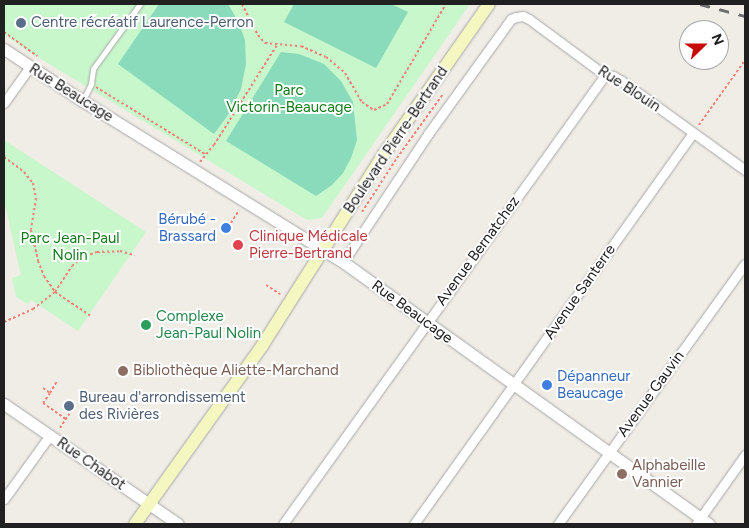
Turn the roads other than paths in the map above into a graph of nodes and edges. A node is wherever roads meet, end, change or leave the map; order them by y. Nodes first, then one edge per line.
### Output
1 (140, 4) edge
2 (488, 4) edge
3 (511, 19) joint
4 (4, 49) edge
5 (29, 68) junction
6 (605, 75) junction
7 (83, 101) junction
8 (4, 103) edge
9 (693, 133) junction
10 (745, 170) edge
11 (323, 249) junction
12 (343, 262) junction
13 (745, 264) edge
14 (426, 323) junction
15 (514, 385) junction
16 (4, 404) edge
17 (50, 435) junction
18 (609, 454) junction
19 (745, 455) edge
20 (4, 498) edge
21 (149, 504) junction
22 (702, 522) edge
23 (135, 524) edge
24 (178, 524) edge
25 (283, 524) edge
26 (414, 524) edge
27 (558, 524) edge

1 - 7 lane
2 - 11 main road, Boulevard Pierre-Bertrand
3 - 6 street, Rue Blouin
3 - 12 street, Boulevard Pierre-Bertrand
4 - 5 street, Rue Beaucage
5 - 7 street, Rue Beaucage
5 - 8 street
6 - 9 street, Rue Blouin
6 - 14 street, Avenue Bernatchez
7 - 11 street, Rue Beaucage
9 - 10 street, Rue Blouin
9 - 15 street, Avenue Santerre
11 - 12 street, Rue Beaucage
11 - 21 main road, Boulevard Pierre-Bertrand
12 - 14 street, Rue Beaucage
13 - 18 street, Avenue Gauvin
14 - 15 street, Rue Beaucage
14 - 25 street, Avenue Bernatchez
15 - 18 street, Rue Beaucage
15 - 26 street, Avenue Santerre
16 - 17 street, Rue Chabot
17 - 20 street
17 - 21 street, Rue Chabot
18 - 22 street, Rue Beaucage
18 - 27 street, Avenue Gauvin
19 - 22 street
21 - 23 main road, Boulevard Pierre-Bertrand
21 - 24 street, Rue Chabot

